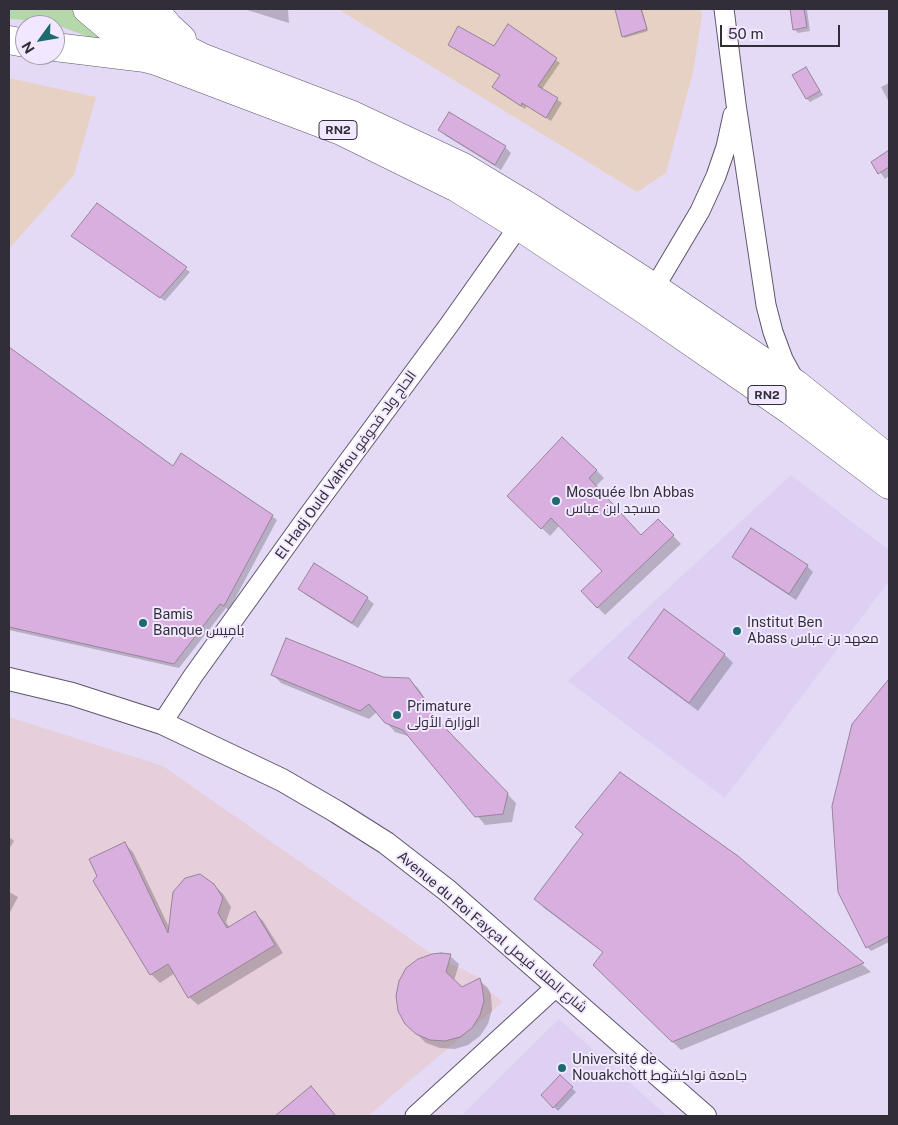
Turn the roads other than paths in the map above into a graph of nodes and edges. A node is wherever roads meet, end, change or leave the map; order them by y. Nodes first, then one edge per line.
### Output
1 (87, 9) edge
2 (120, 9) edge
3 (154, 9) edge
4 (724, 9) edge
5 (65, 48) edge
6 (201, 57) junction
7 (145, 58) junction
8 (736, 104) junction
9 (525, 217) junction
10 (648, 298) junction
11 (796, 384) junction
12 (791, 411) junction
13 (889, 459) edge
14 (889, 486) edge
15 (9, 678) edge
16 (162, 723) junction
17 (557, 986) junction
18 (415, 1116) edge
19 (705, 1116) edge

1 - 7 highway, RN2
2 - 6 highway, RN2
3 - 6 highway
4 - 8 street
5 - 7 highway
6 - 9 highway, RN2
7 - 9 highway, RN2
8 - 10 street
8 - 11 street
9 - 10 highway, RN2
9 - 16 street, El Hadj Ould Vahfou الحاج ولد فحوفو
10 - 11 highway, RN2
10 - 12 highway, RN2
11 - 12 street
11 - 13 highway, RN2
12 - 14 highway, RN2
15 - 16 street, Avenue du Roi Fayçal شارع الملك فيصل
16 - 17 street, Avenue du Roi Fayçal شارع الملك فيصل
17 - 18 street
17 - 19 street, Avenue du Roi Fayçal شارع الملك فيصل

